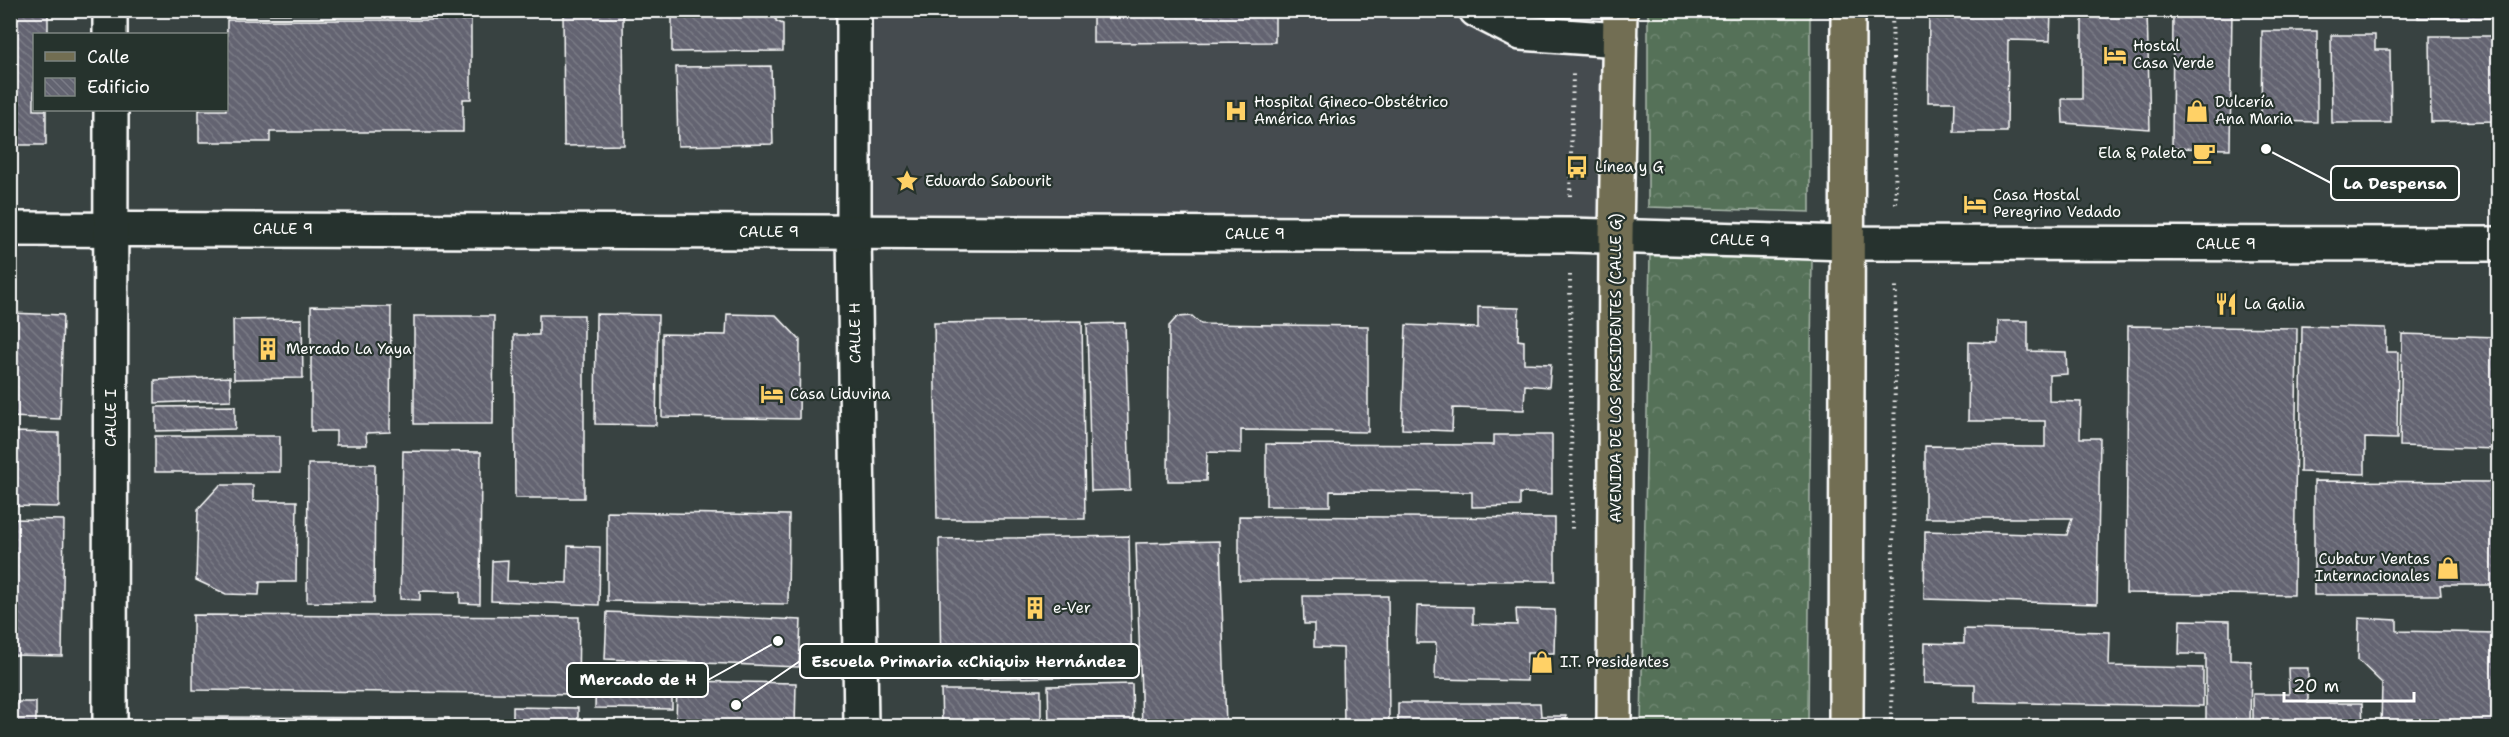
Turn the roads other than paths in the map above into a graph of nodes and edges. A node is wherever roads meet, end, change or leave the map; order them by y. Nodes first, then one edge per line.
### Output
1 (110, 10) edge
2 (854, 10) edge
3 (1476, 10) edge
4 (1848, 10) edge
5 (1620, 25) edge
6 (110, 33) edge
7 (111, 111) edge
8 (10, 229) edge
9 (112, 229) junction
10 (854, 232) junction
11 (1616, 236) junction
12 (1848, 243) junction
13 (2499, 244) edge
14 (110, 726) edge
15 (861, 726) edge
16 (1614, 726) edge
17 (1846, 726) edge

1 - 6 street
2 - 10 street, CALLE H
3 - 5 street
4 - 12 main road
5 - 11 main road, AVENIDA DE LOS PRESIDENTES (CALLE G)
7 - 9 street, CALLE I
8 - 9 street, CALLE 9
9 - 10 street, CALLE 9
9 - 14 street, CALLE I
10 - 11 street, CALLE 9
10 - 15 street, CALLE H
11 - 12 street, CALLE 9
11 - 16 main road, AVENIDA DE LOS PRESIDENTES (CALLE G)
12 - 13 street, CALLE 9
12 - 17 main road

